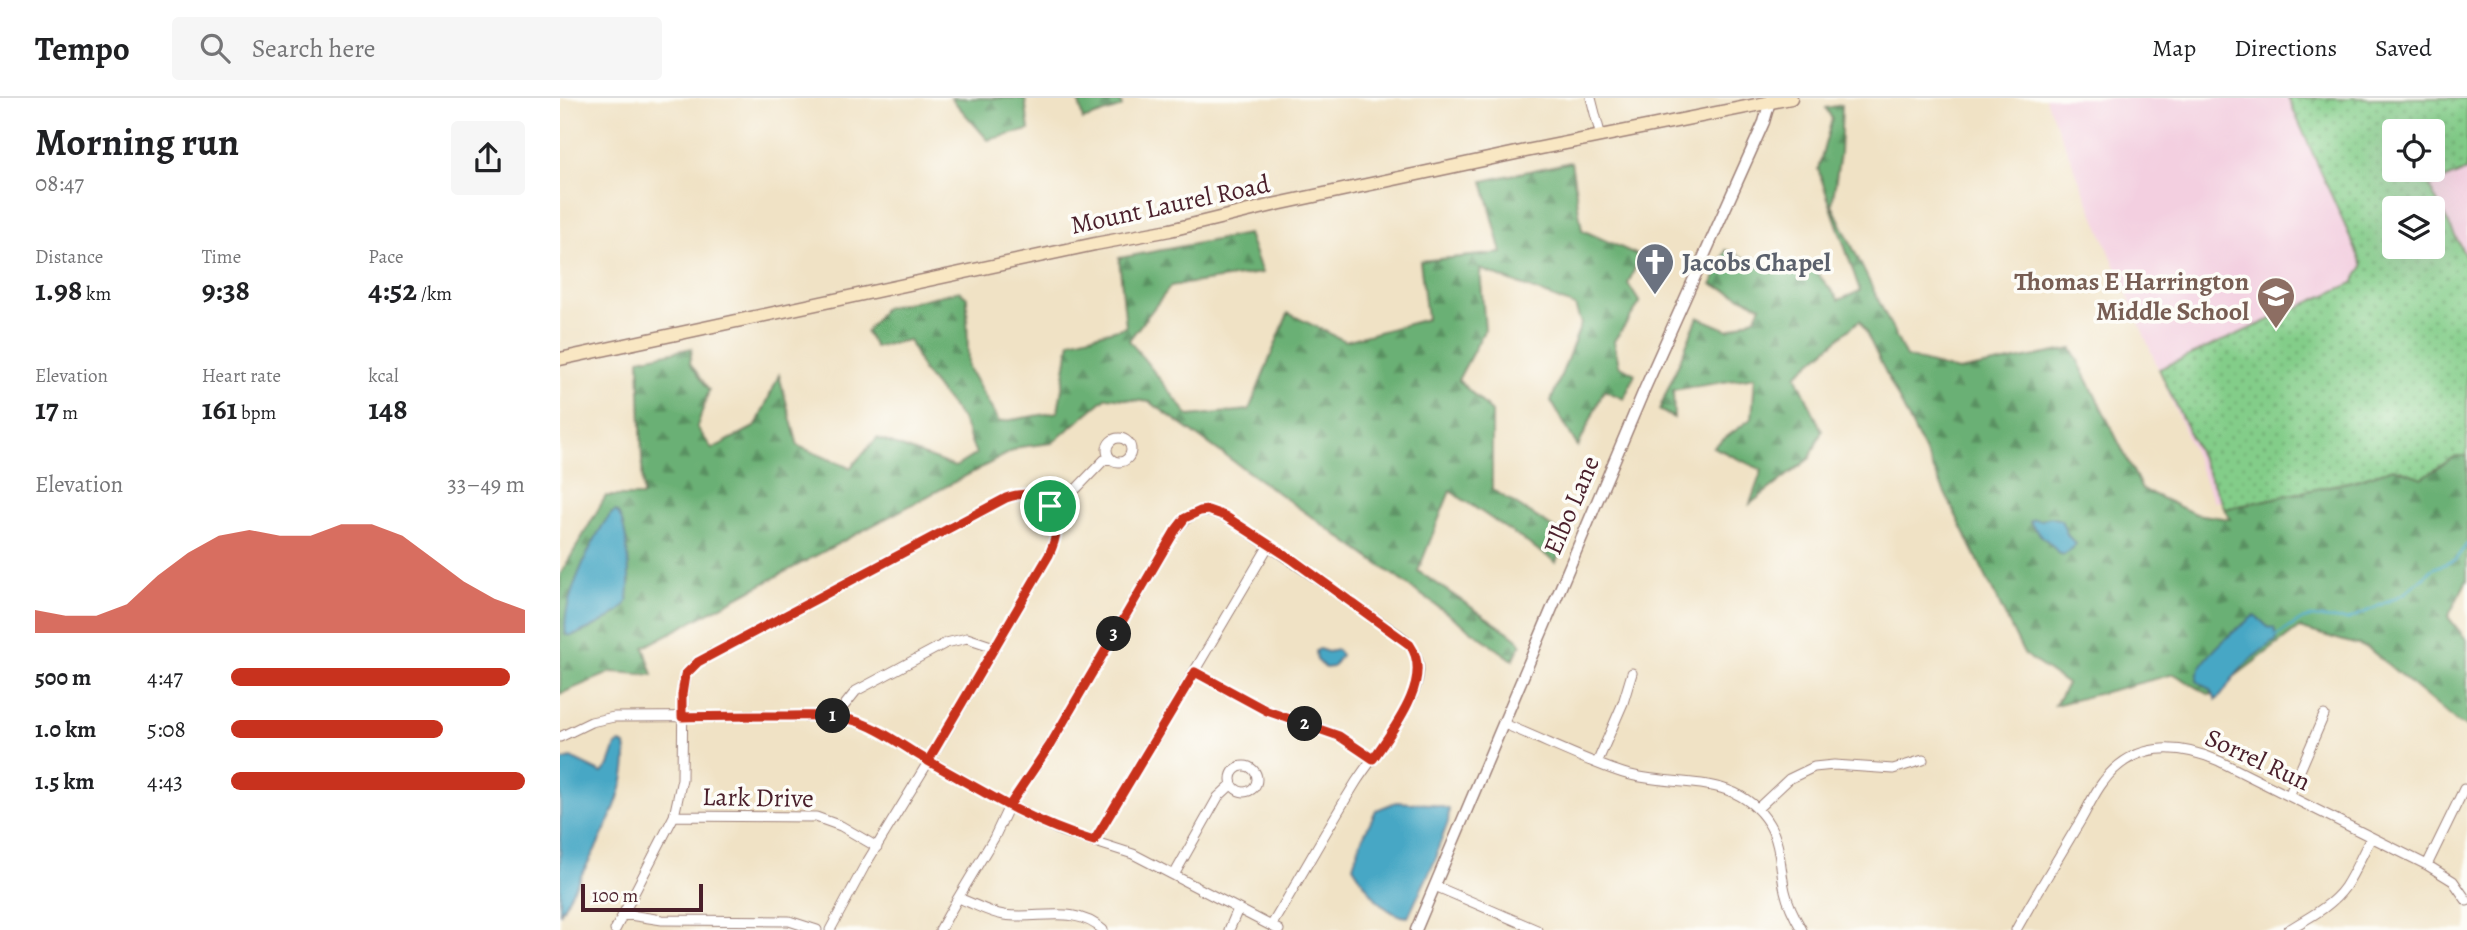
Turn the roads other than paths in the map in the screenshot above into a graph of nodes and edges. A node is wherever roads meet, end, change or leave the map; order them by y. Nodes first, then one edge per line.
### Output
1 (1591, 98) edge
2 (1791, 98) edge
3 (1770, 100) edge
4 (1601, 137) junction
5 (560, 359) edge
6 (1110, 458) dead end
7 (1050, 506) junction
8 (1269, 545) junction
9 (994, 647) junction
10 (1195, 672) junction
11 (1632, 673) dead end
12 (2324, 715) dead end
13 (836, 716) junction
14 (682, 717) junction
15 (1504, 724) junction
16 (560, 737) edge
17 (1373, 759) junction
18 (1923, 760) dead end
19 (928, 761) junction
20 (1597, 764) junction
21 (1233, 784) dead end
22 (2464, 789) dead end
23 (2289, 796) junction
24 (1009, 806) junction
25 (1757, 809) junction
26 (674, 816) junction
27 (2371, 838) junction
28 (1094, 841) junction
29 (877, 847) junction
30 (2427, 865) junction
31 (1174, 875) junction
32 (1435, 886) junction
33 (958, 898) junction
34 (2467, 901) edge
35 (1238, 909) junction
36 (623, 914) junction
37 (1522, 927) edge
38 (1275, 928) edge
39 (615, 930) edge
40 (817, 930) edge
41 (830, 930) edge
42 (940, 930) edge
43 (1103, 930) edge
44 (1229, 930) edge
45 (1416, 930) edge
46 (1537, 930) edge
47 (1802, 930) edge
48 (2015, 930) edge
49 (2288, 930) edge

1 - 4 street
2 - 3 main road, Mount Laurel Road
3 - 4 main road, Mount Laurel Road
3 - 15 street, Elbo Lane
4 - 5 main road, Mount Laurel Road
6 - 7 street
7 - 9 street
7 - 14 street
8 - 10 street
8 - 17 street
8 - 24 street
9 - 13 street
9 - 19 street
10 - 17 street
10 - 28 street
11 - 20 street
12 - 23 street
13 - 14 street
13 - 19 street
14 - 16 street
14 - 26 street
15 - 20 street
15 - 32 street, Elbo Lane
17 - 38 street
18 - 25 street
19 - 24 street
19 - 29 street
20 - 25 street
21 - 31 street
22 - 30 street
23 - 27 street, Sorrel Run
23 - 48 street, Sorrel Run
24 - 28 street
24 - 33 street
25 - 47 street
26 - 29 street, Lark Drive
26 - 36 street
27 - 30 street, Sorrel Run
27 - 49 street
28 - 31 street
29 - 41 street
30 - 34 street, Sorrel Run
31 - 35 street
32 - 37 street
32 - 45 street, Elbo Lane
33 - 42 street
33 - 43 street
35 - 38 street
35 - 44 street
36 - 39 street
36 - 40 street
37 - 46 street

